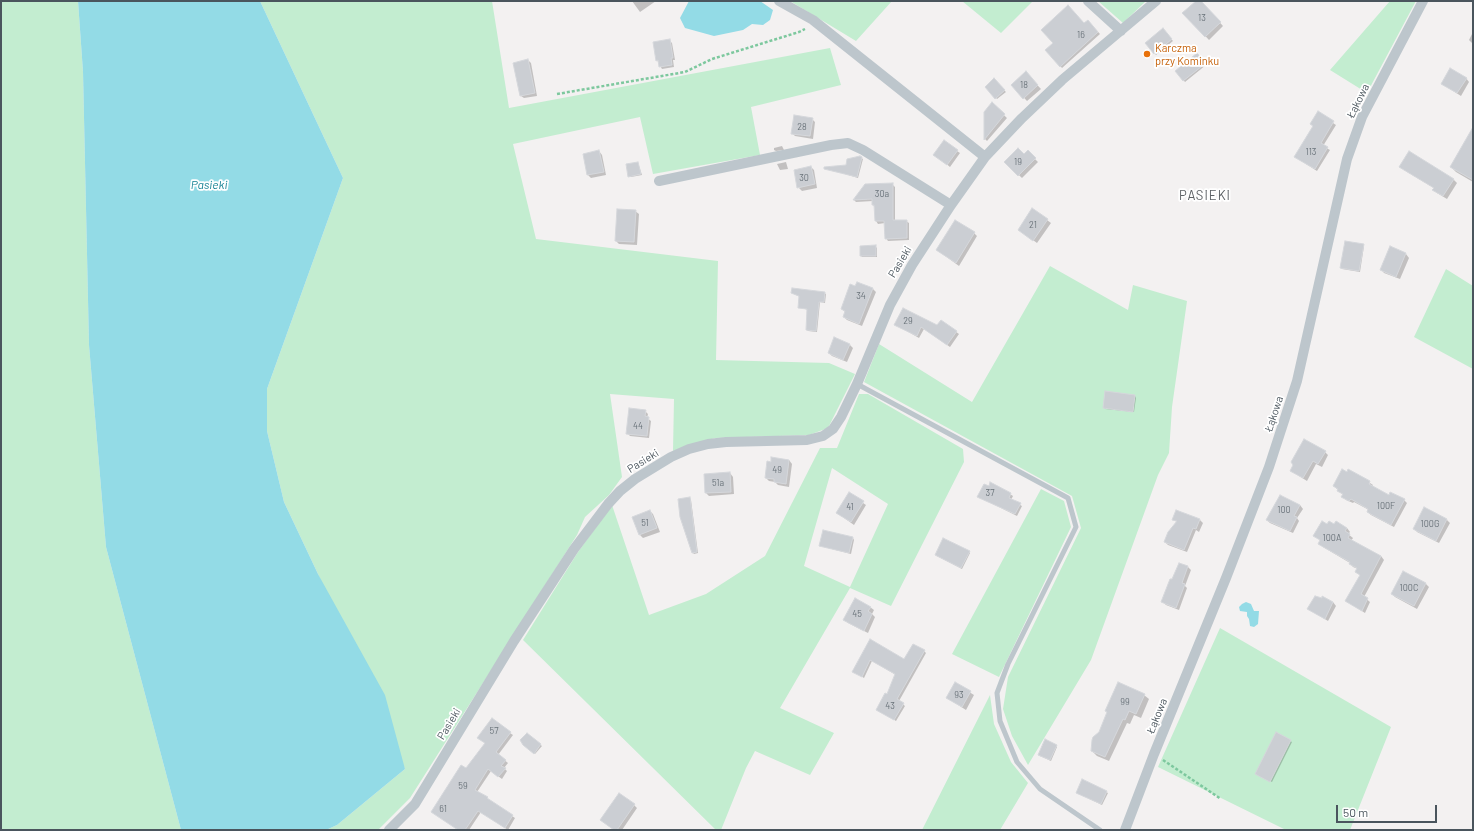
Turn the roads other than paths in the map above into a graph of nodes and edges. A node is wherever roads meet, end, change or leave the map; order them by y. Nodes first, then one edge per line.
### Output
1 (779, 1) edge
2 (1088, 1) edge
3 (1156, 1) edge
4 (1423, 1) edge
5 (1121, 31) junction
6 (985, 156) junction
7 (659, 181) dead end
8 (951, 205) junction
9 (857, 384) junction
10 (389, 830) edge
11 (1100, 830) edge
12 (1125, 830) edge

1 - 6 street
2 - 5 street
3 - 5 street, Pasieki
4 - 12 street, Łąkowa
5 - 6 street, Pasieki
6 - 8 street, Pasieki
7 - 8 street
8 - 9 street, Pasieki
9 - 10 street, Pasieki
9 - 11 lane

